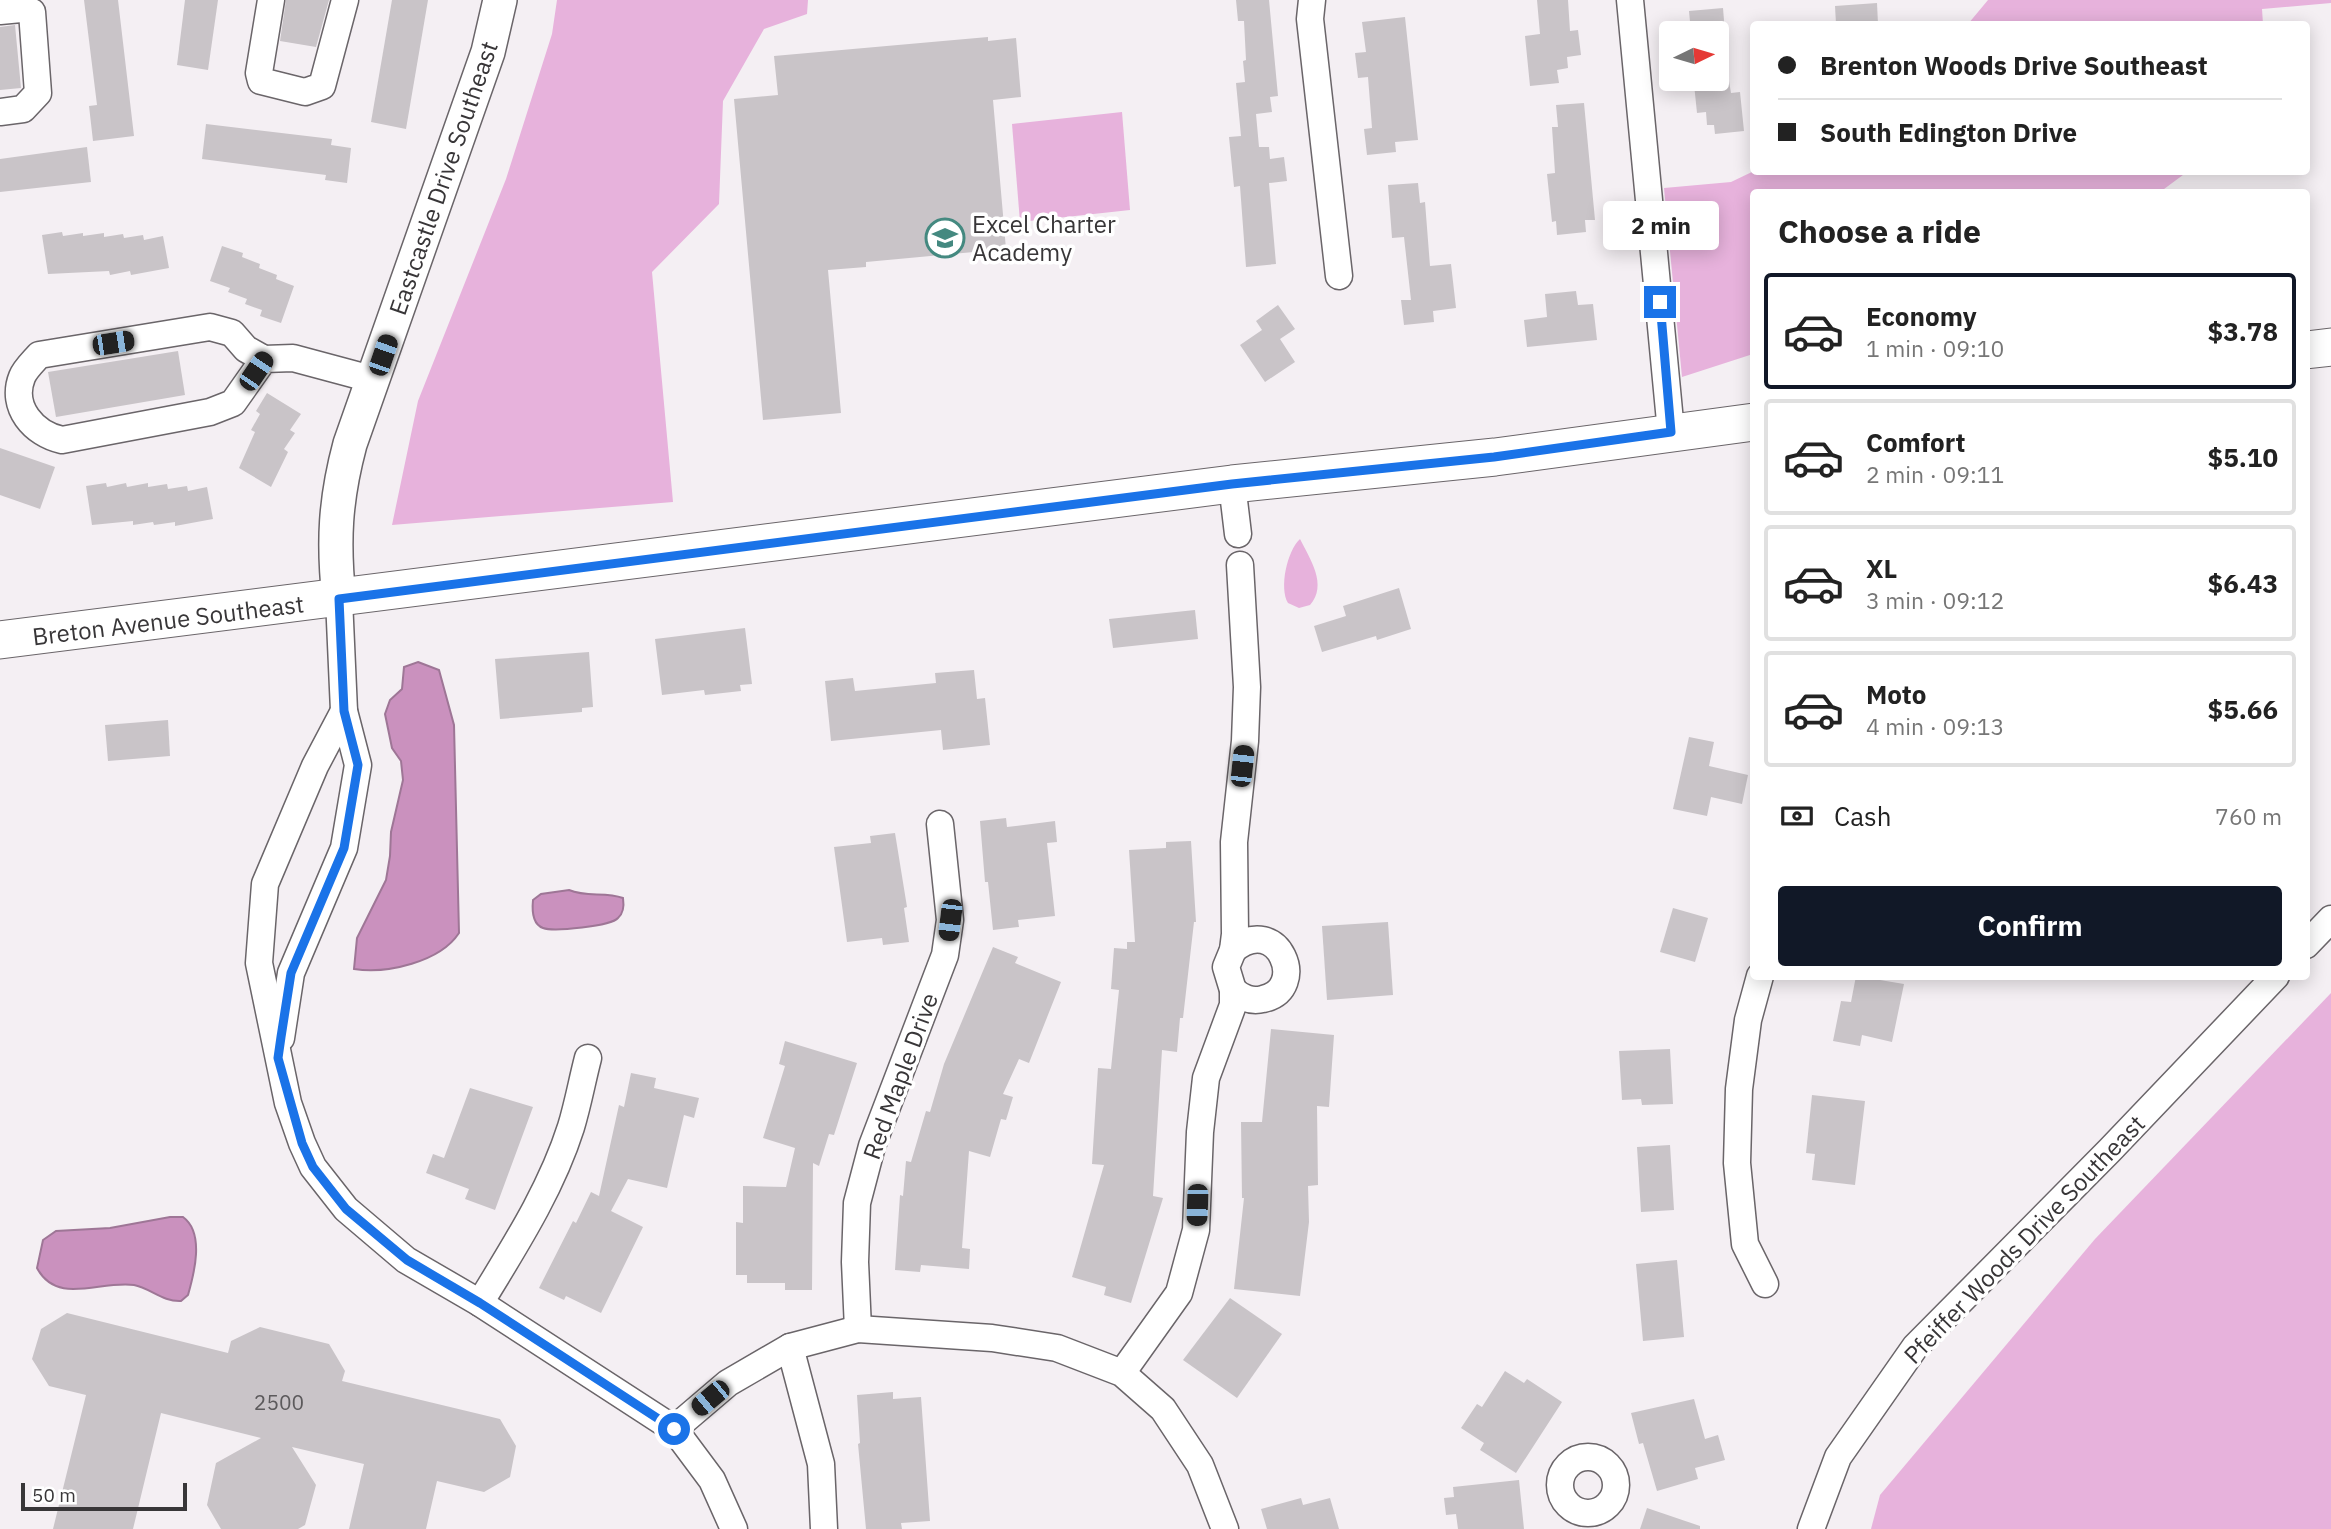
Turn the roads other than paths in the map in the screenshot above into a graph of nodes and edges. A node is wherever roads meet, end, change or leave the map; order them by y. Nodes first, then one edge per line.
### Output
1 (271, 0) edge
2 (345, 0) edge
3 (500, 0) edge
4 (1312, 0) edge
5 (1630, 0) edge
6 (0, 11) edge
7 (0, 112) edge
8 (1339, 276) dead end
9 (2331, 347) edge
10 (2310, 350) edge
11 (264, 359) junction
12 (375, 380) junction
13 (1750, 422) edge
14 (1671, 432) junction
15 (1232, 484) junction
16 (1238, 534) dead end
17 (1240, 565) dead end
18 (339, 599) junction
19 (0, 640) edge
20 (344, 711) junction
21 (940, 824) dead end
22 (2331, 919) edge
23 (1240, 936) junction
24 (2310, 940) edge
25 (1759, 980) edge
26 (2272, 980) edge
27 (1233, 990) junction
28 (1259, 1000) junction
29 (1230, 1018) junction
30 (278, 1058) junction
31 (588, 1058) dead end
32 (1765, 1284) dead end
33 (480, 1303) junction
34 (858, 1329) junction
35 (790, 1347) junction
36 (1122, 1373) junction
37 (674, 1429) junction
38 (734, 1529) edge
39 (824, 1529) edge
40 (1225, 1529) edge
41 (1811, 1529) edge

1 - 2 street
3 - 12 street, Eastcastle Drive Southeast
4 - 8 street
5 - 14 street
6 - 7 street
9 - 10 main road
11 - 11 street
11 - 12 street
12 - 18 street, Eastcastle Drive Southeast
13 - 14 main road, Breton Avenue Southeast
14 - 15 main road, Breton Avenue Southeast
15 - 16 street
15 - 18 main road, Breton Avenue Southeast
17 - 23 street
18 - 19 main road, Breton Avenue Southeast
18 - 20 street
20 - 30 street
20 - 30 street
21 - 34 street, Red Maple Drive
22 - 24 street
23 - 27 street
23 - 28 street
25 - 32 street
26 - 41 street, Pfeiffer Woods Drive Southeast
27 - 28 street
27 - 29 street
28 - 29 street
29 - 36 street
30 - 33 street
31 - 33 street
33 - 37 street
34 - 35 street
34 - 36 street
35 - 37 street
35 - 39 street
36 - 40 street
37 - 38 street

